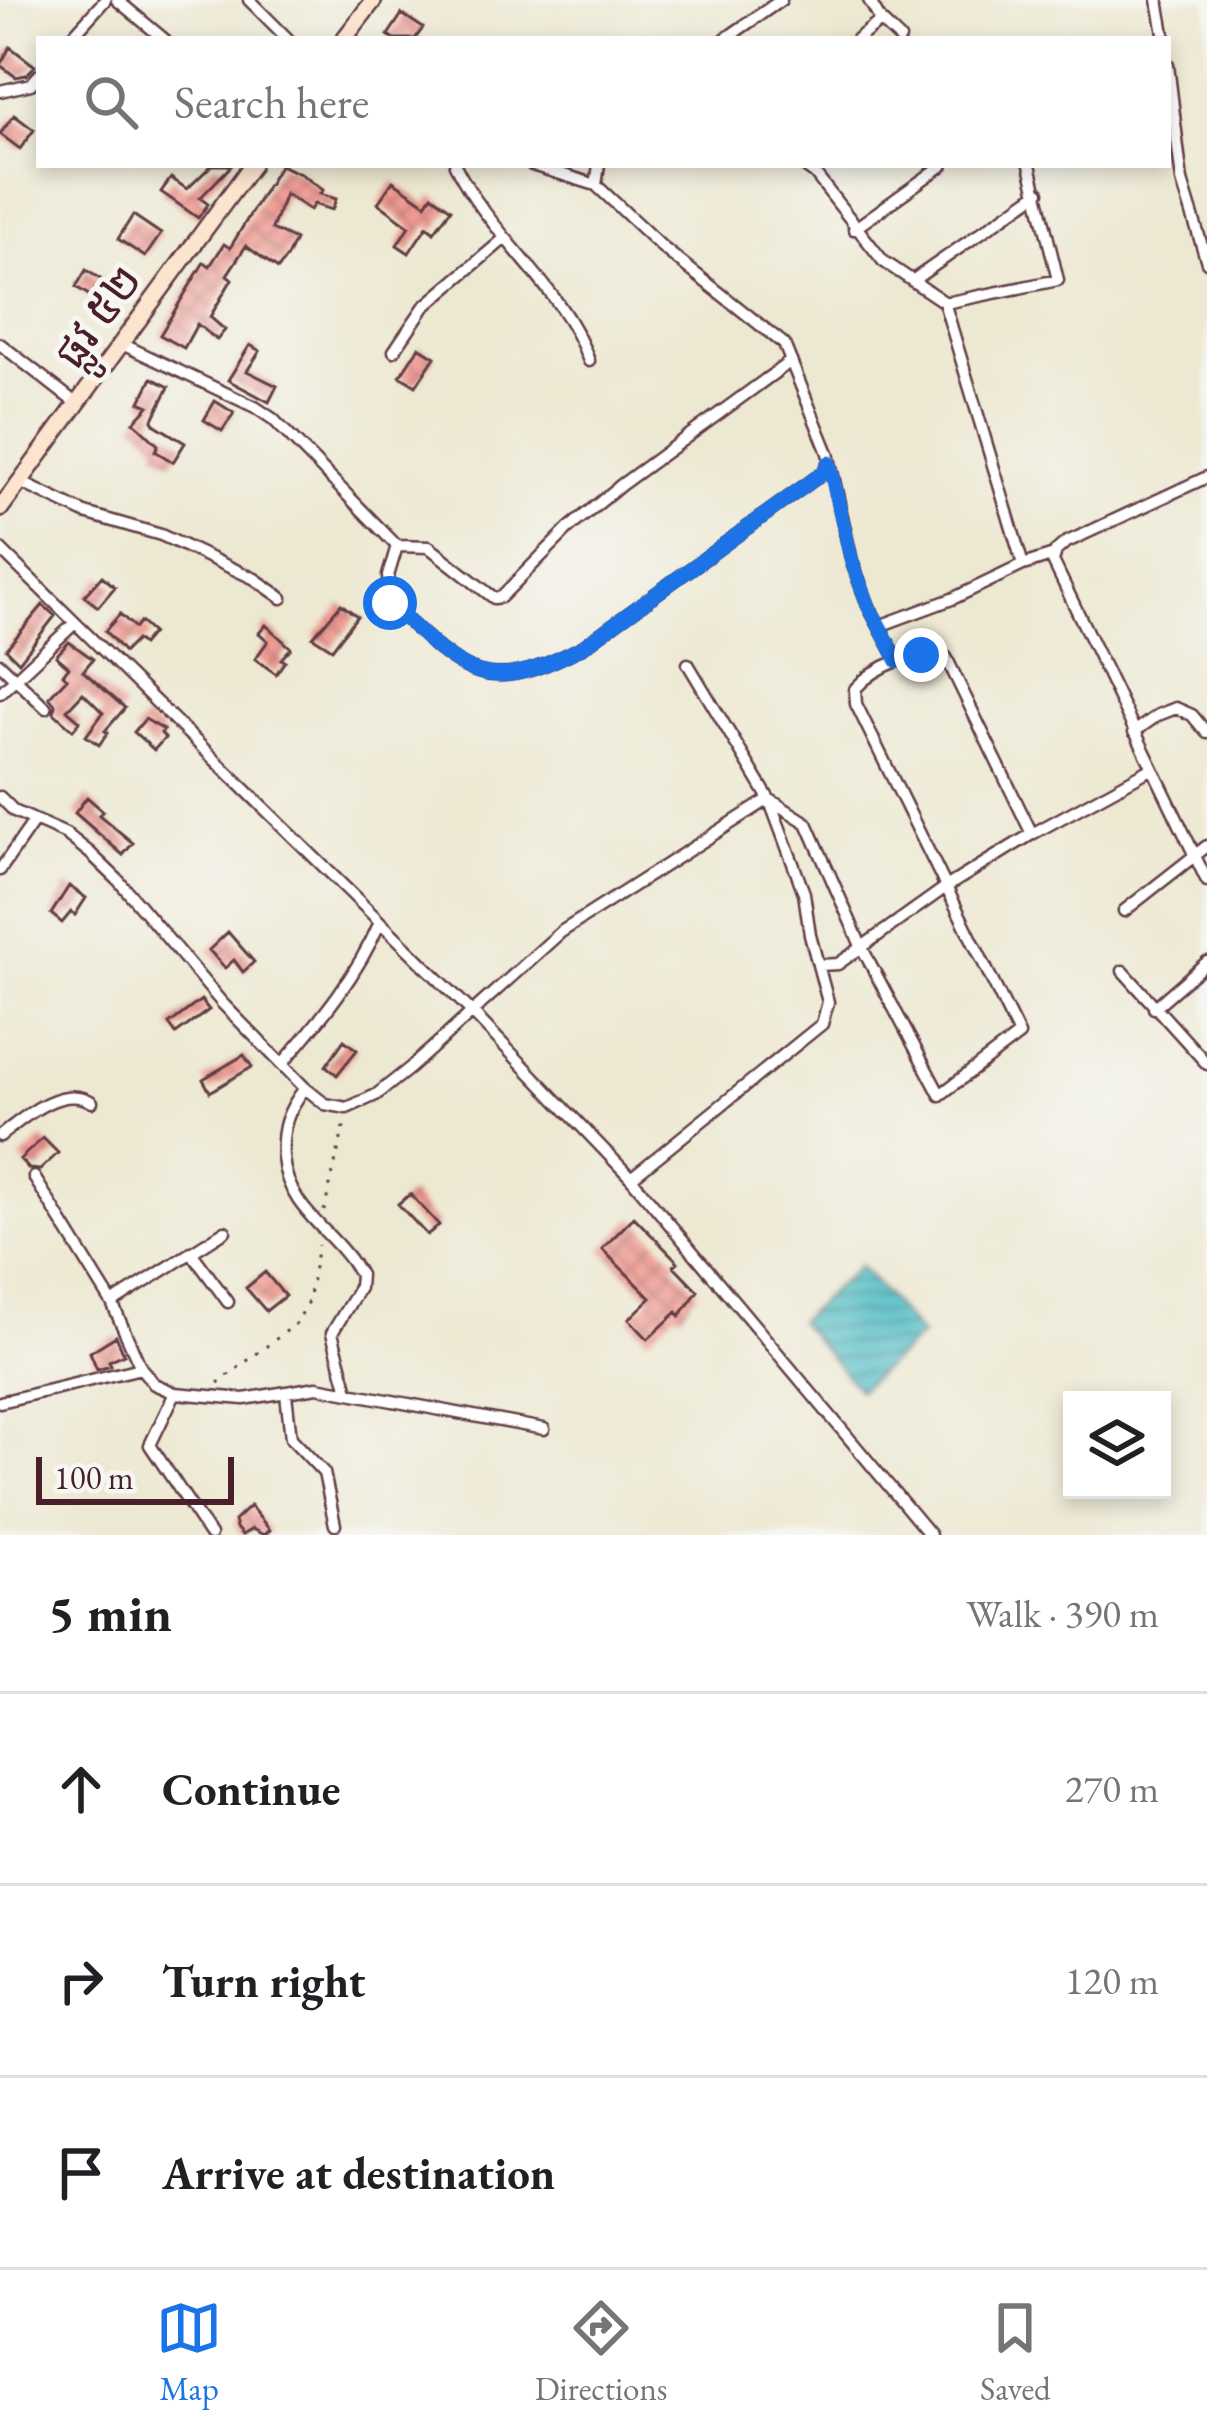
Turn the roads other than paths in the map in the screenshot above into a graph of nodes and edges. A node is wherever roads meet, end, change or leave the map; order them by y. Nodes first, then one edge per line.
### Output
1 (105, 0) edge
2 (117, 0) edge
3 (249, 0) edge
4 (374, 0) edge
5 (781, 0) edge
6 (868, 0) edge
7 (1158, 0) edge
8 (881, 21) junction
9 (73, 36) edge
10 (160, 36) edge
11 (285, 36) edge
12 (346, 36) edge
13 (729, 36) edge
14 (860, 36) edge
15 (897, 36) edge
16 (1164, 36) edge
17 (36, 78) edge
18 (1171, 90) edge
19 (0, 91) edge
20 (250, 168) edge
21 (456, 168) edge
22 (542, 168) edge
23 (599, 168) edge
24 (808, 168) edge
25 (939, 168) edge
26 (1031, 168) edge
27 (596, 185) junction
28 (1039, 192) junction
29 (854, 229) junction
30 (504, 238) junction
31 (1207, 262) edge
32 (912, 281) junction
33 (944, 302) junction
34 (0, 344) edge
35 (122, 344) junction
36 (394, 351) dead end
37 (590, 361) dead end
38 (791, 361) junction
39 (77, 404) junction
40 (829, 463) junction
41 (1207, 477) edge
42 (20, 482) junction
43 (0, 509) edge
44 (398, 546) junction
45 (0, 549) edge
46 (1054, 555) junction
47 (1023, 565) junction
48 (282, 598) dead end
49 (75, 623) junction
50 (879, 626) junction
51 (898, 661) junction
52 (0, 664) edge
53 (688, 664) dead end
54 (17, 679) junction
55 (0, 694) edge
56 (46, 708) dead end
57 (1134, 732) junction
58 (1207, 734) edge
59 (1151, 769) junction
60 (0, 797) edge
61 (769, 799) junction
62 (34, 821) junction
63 (1032, 834) junction
64 (1207, 846) edge
65 (1193, 857) junction
66 (0, 870) edge
67 (1207, 881) edge
68 (946, 887) junction
69 (1124, 911) dead end
70 (380, 922) junction
71 (862, 948) junction
72 (1207, 962) edge
73 (820, 965) junction
74 (1123, 971) dead end
75 (1154, 1008) junction
76 (472, 1012) junction
77 (283, 1064) junction
78 (1207, 1064) edge
79 (305, 1088) junction
80 (92, 1102) dead end
81 (0, 1136) edge
82 (34, 1177) dead end
83 (631, 1178) junction
84 (225, 1231) dead end
85 (191, 1252) junction
86 (228, 1302) dead end
87 (112, 1303) junction
88 (141, 1369) junction
89 (348, 1391) junction
90 (175, 1393) junction
91 (286, 1394) junction
92 (0, 1402) edge
93 (544, 1429) dead end
94 (335, 1526) dead end
95 (210, 1535) edge
96 (930, 1535) edge

1 - 9 street
2 - 10 street
3 - 11 street
4 - 12 street
5 - 13 street
6 - 8 street
7 - 16 street
8 - 14 street
8 - 15 street
17 - 19 street
18 - 31 street
20 - 35 street, ផ្លូវ ៥២
21 - 30 street
22 - 27 street
23 - 27 street
24 - 29 street
25 - 29 street
26 - 28 street
27 - 38 street
28 - 32 street
28 - 33 street
29 - 32 street
30 - 36 street
30 - 37 street
32 - 33 street
33 - 47 street
34 - 39 street
35 - 39 street, ផ្លូវ ៥២
35 - 44 street
38 - 40 street
38 - 44 street
39 - 42 street, ផ្លូវ ៥២
40 - 44 street
40 - 50 street
41 - 46 street
42 - 43 street, ផ្លូវ ៥២
42 - 48 street
45 - 49 street
46 - 47 street
46 - 57 street
47 - 50 street
49 - 54 street
49 - 70 street
50 - 51 street
51 - 63 street
51 - 68 street
52 - 54 street
53 - 61 street
54 - 55 street
54 - 56 street
57 - 58 street
57 - 59 street
59 - 63 street
59 - 65 street
60 - 62 street
61 - 71 street
61 - 73 street
61 - 76 street
62 - 66 street
62 - 77 street
63 - 68 street
64 - 65 street
65 - 67 street
65 - 69 street
68 - 71 street
68 - 71 street
70 - 76 street
70 - 77 street
71 - 73 street
72 - 75 street
73 - 83 street
74 - 75 street
75 - 78 street
76 - 79 street
76 - 83 street
77 - 79 street
79 - 89 street
80 - 81 street
82 - 87 street
83 - 96 street
84 - 85 street
85 - 86 street
85 - 87 street
87 - 88 street
88 - 90 street
88 - 92 street
89 - 91 street
89 - 93 street
90 - 91 street
90 - 95 street
91 - 94 street

